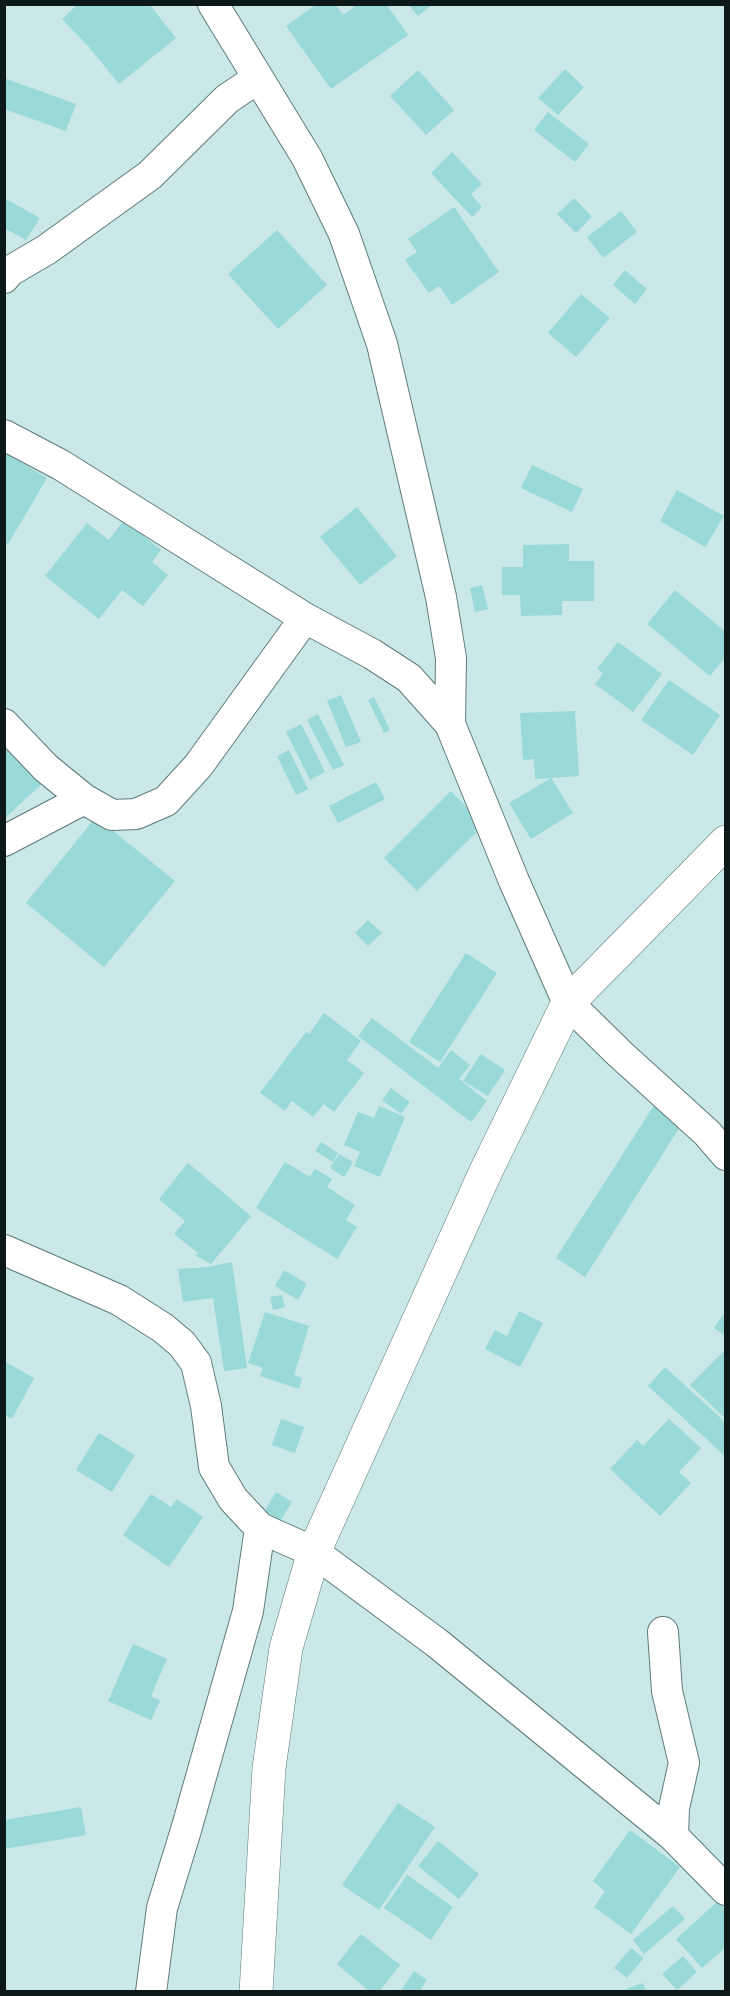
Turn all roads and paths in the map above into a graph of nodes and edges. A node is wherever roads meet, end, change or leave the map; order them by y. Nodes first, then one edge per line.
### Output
1 (213, 4) edge
2 (258, 78) junction
3 (4, 278) edge
4 (4, 435) edge
5 (305, 618) junction
6 (4, 724) edge
7 (450, 724) junction
8 (84, 799) junction
9 (4, 841) edge
10 (726, 842) edge
11 (568, 1003) junction
12 (726, 1155) edge
13 (4, 1250) edge
14 (260, 1527) junction
15 (314, 1552) junction
16 (663, 1632) dead end
17 (673, 1836) junction
18 (726, 1890) edge
19 (151, 1992) edge
20 (256, 1992) edge

1 - 2 street
2 - 3 street
2 - 7 street
4 - 5 street
5 - 7 street
5 - 8 street
6 - 8 street
7 - 11 street
8 - 9 street
10 - 11 street
11 - 12 street
11 - 15 street
13 - 14 street
14 - 15 street
14 - 19 street
15 - 17 street
15 - 20 street
16 - 17 street
17 - 18 street

